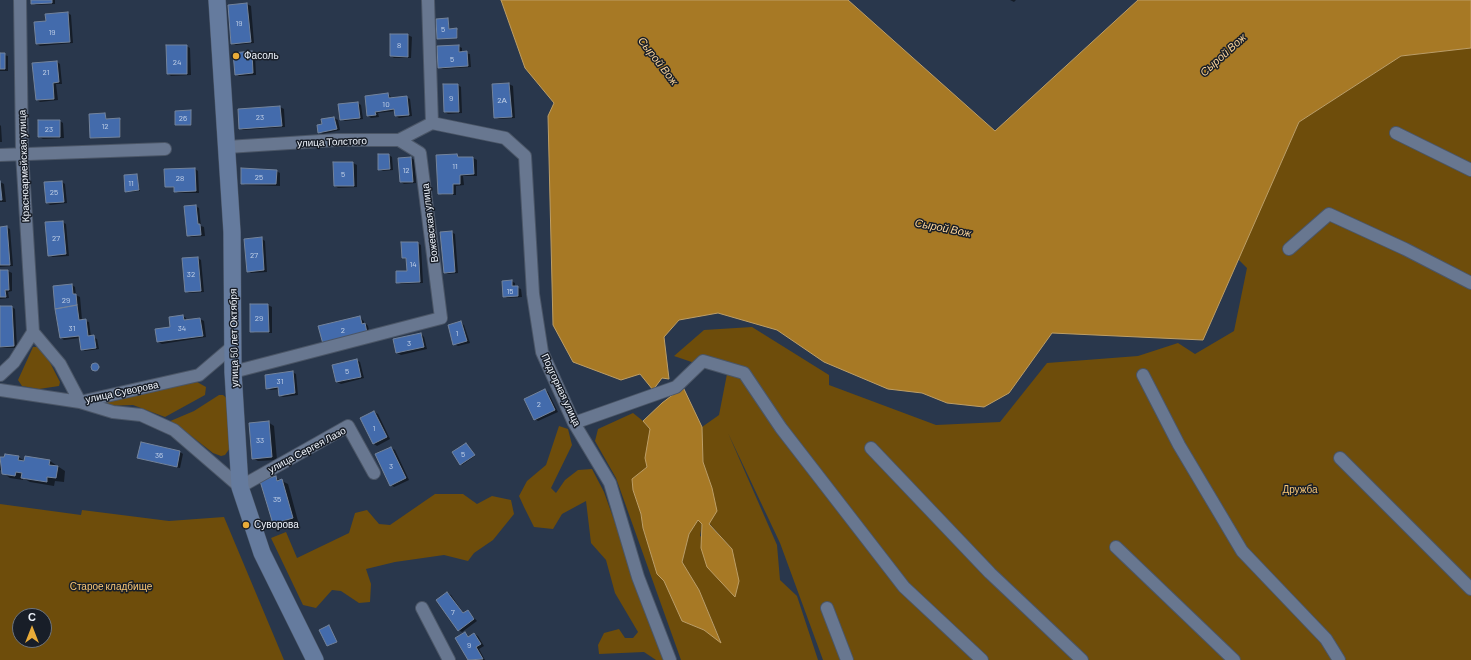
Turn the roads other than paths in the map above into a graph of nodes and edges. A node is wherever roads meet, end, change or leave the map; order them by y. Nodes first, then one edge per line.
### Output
1 (20, 0) edge
2 (217, 0) edge
3 (428, 0) edge
4 (432, 123) junction
5 (1396, 133) dead end
6 (399, 140) junction
7 (227, 147) junction
8 (165, 149) dead end
9 (22, 153) junction
10 (0, 155) edge
11 (1471, 170) edge
12 (1289, 250) dead end
13 (1471, 283) edge
14 (33, 332) junction
15 (233, 346) junction
16 (233, 372) junction
17 (0, 375) edge
18 (1143, 375) dead end
19 (0, 390) edge
20 (80, 402) junction
21 (574, 423) junction
22 (871, 448) dead end
23 (1340, 458) dead end
24 (374, 473) dead end
25 (240, 486) junction
26 (1116, 547) dead end
27 (1471, 589) edge
28 (422, 608) dead end
29 (827, 608) dead end
30 (315, 660) edge
31 (449, 660) edge
32 (670, 660) edge
33 (847, 660) edge
34 (982, 660) edge
35 (1082, 660) edge
36 (1234, 660) edge
37 (1339, 660) edge

1 - 9 street, Красноармейская улица
2 - 7 main road, улица 50 лет Октября
3 - 4 street
4 - 6 street, улица Толстого
4 - 21 street, Подгорная улица
5 - 11 street
6 - 7 street, улица Толстого
6 - 16 street, Вожевская улица
7 - 15 main road, улица 50 лет Октября
8 - 9 street
9 - 10 street
9 - 14 street, Красноармейская улица
12 - 13 street
14 - 17 street
14 - 20 street
15 - 16 main road, улица 50 лет Октября
15 - 20 street, улица Суворова
16 - 25 main road, улица 50 лет Октября
18 - 37 street
19 - 20 street, улица Суворова
20 - 25 street
21 - 32 street, Подгорная улица
21 - 34 street
22 - 35 street
23 - 27 street
24 - 25 street, улица Сергея Лазо
25 - 30 main road, улица 50 лет Октября
26 - 36 street
28 - 31 street
29 - 33 street

